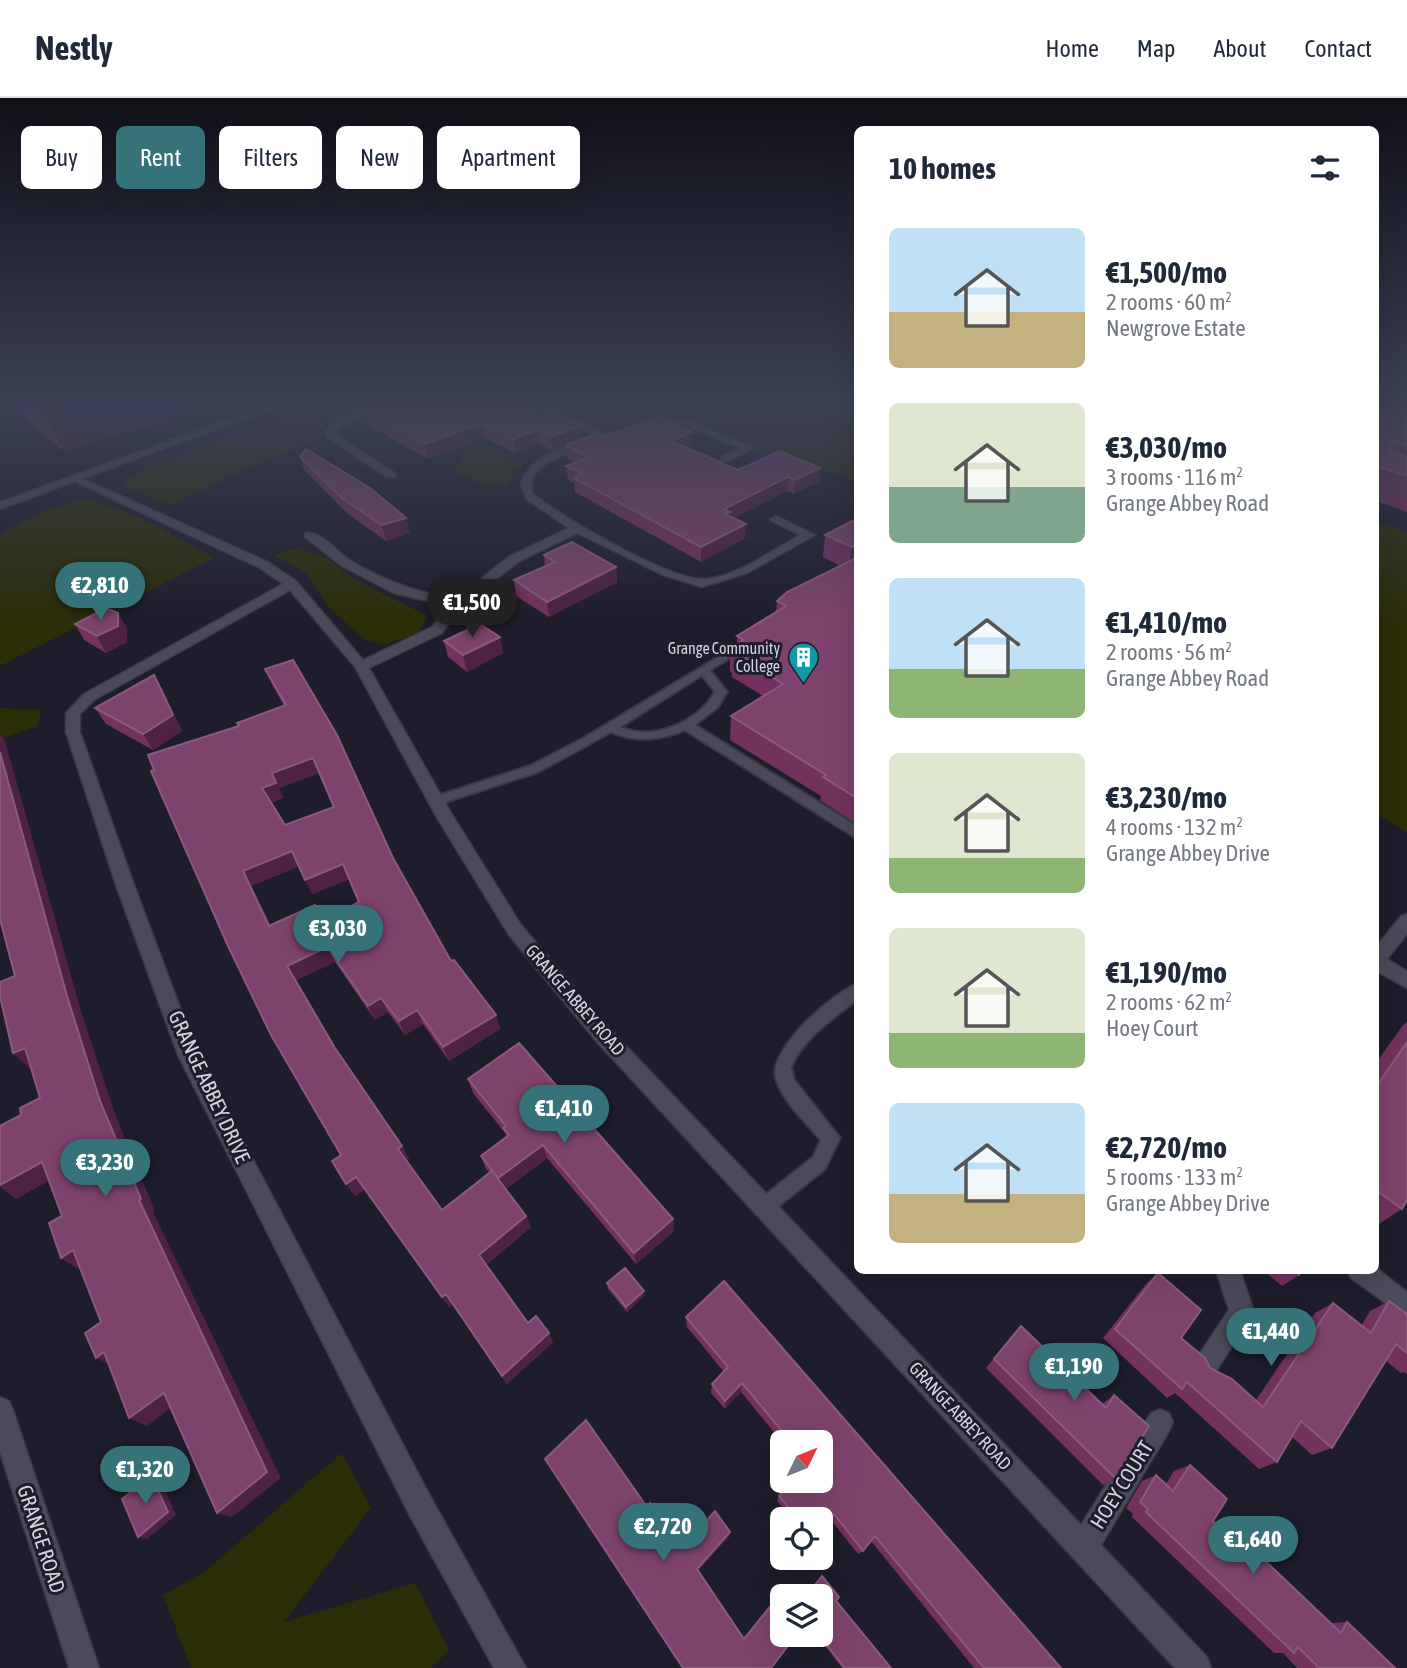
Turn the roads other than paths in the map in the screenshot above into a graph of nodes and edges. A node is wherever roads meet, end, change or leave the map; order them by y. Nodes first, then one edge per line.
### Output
1 (84, 477) edge
2 (528, 477) edge
3 (77, 480) junction
4 (0, 506) edge
5 (776, 519) dead end
6 (579, 528) junction
7 (309, 535) dead end
8 (292, 584) junction
9 (456, 604) junction
10 (757, 631) edge
11 (360, 666) junction
12 (705, 671) junction
13 (685, 724) junction
14 (611, 727) junction
15 (436, 801) junction
16 (854, 831) edge
17 (1407, 921) edge
18 (1379, 957) edge
19 (1379, 963) edge
20 (1407, 980) edge
21 (854, 993) edge
22 (764, 1207) junction
23 (1229, 1274) edge
24 (1365, 1274) edge
25 (1406, 1304) edge
26 (1205, 1365) edge
27 (0, 1410) edge
28 (1160, 1422) dead end
29 (1083, 1548) junction
30 (84, 1668) edge
31 (511, 1668) edge
32 (1196, 1668) edge

1 - 3 street
2 - 6 street
3 - 4 street
3 - 8 street, GRANGE ABBEY ROAD
5 - 6 street
6 - 9 street
7 - 9 street
8 - 11 street, GRANGE ABBEY ROAD
8 - 31 street, GRANGE ABBEY DRIVE
9 - 11 street
10 - 12 lane
11 - 15 street, GRANGE ABBEY ROAD
12 - 13 lane
12 - 14 lane
13 - 14 lane
13 - 16 lane
14 - 15 lane
15 - 22 street, GRANGE ABBEY ROAD
17 - 18 street
19 - 20 street
21 - 22 lane
22 - 29 street, GRANGE ABBEY ROAD
23 - 26 street
24 - 25 street
27 - 30 street, GRANGE ROAD
28 - 29 street, HOEY COURT
29 - 32 street, GRANGE ABBEY ROAD

